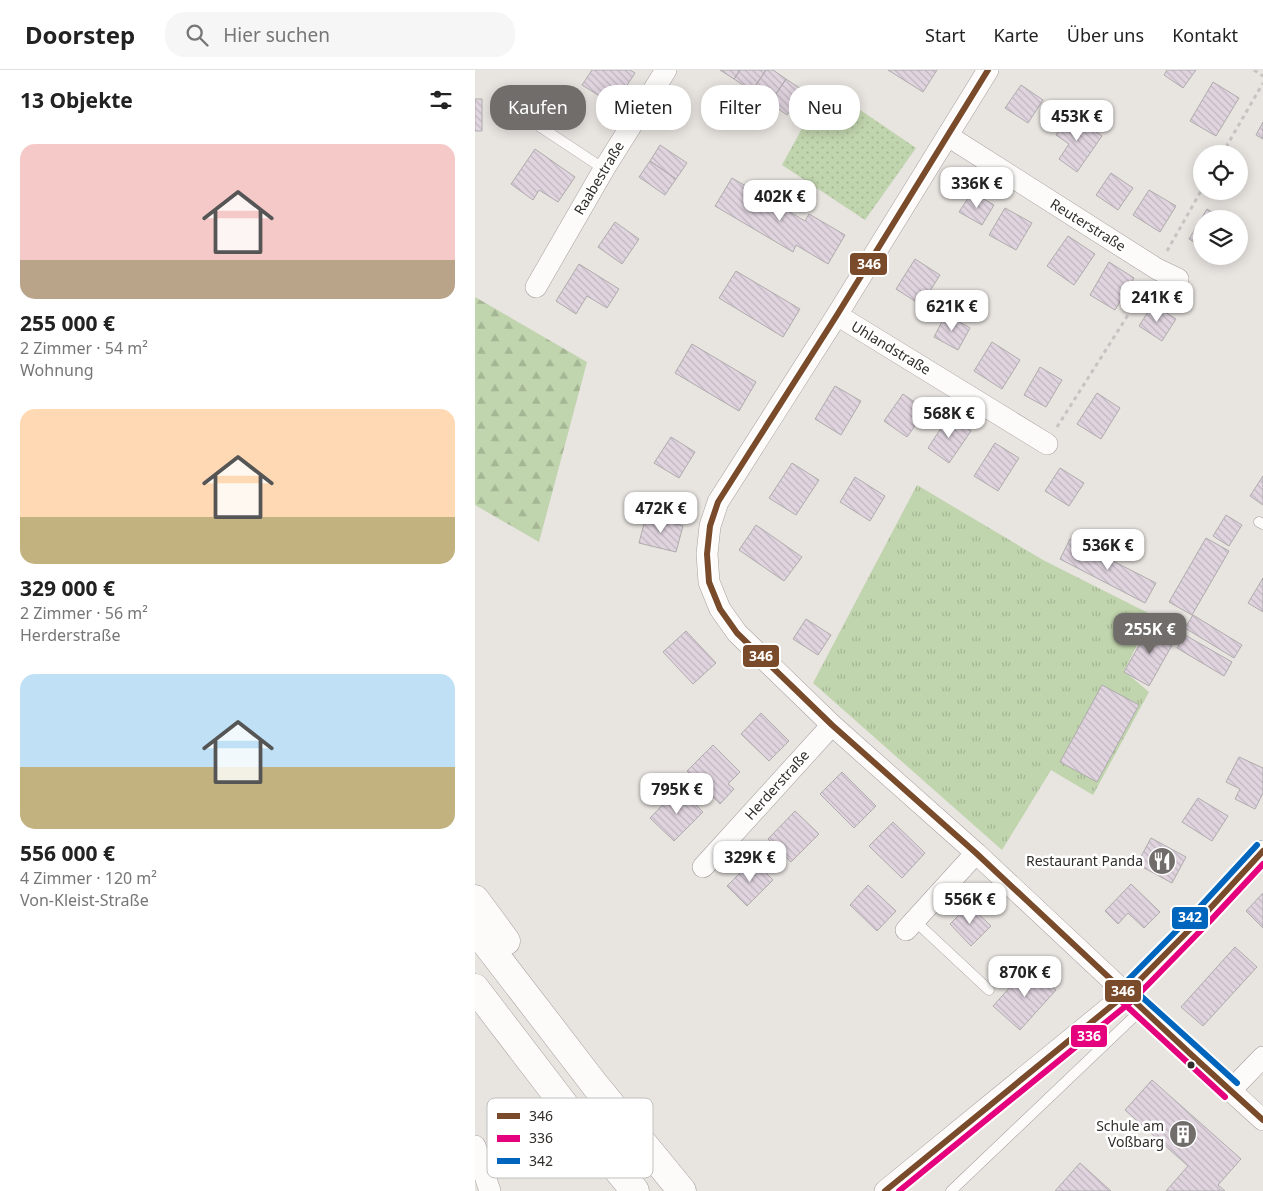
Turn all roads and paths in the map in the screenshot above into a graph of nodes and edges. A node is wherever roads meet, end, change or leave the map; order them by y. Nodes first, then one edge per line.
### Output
1 (665, 70) edge
2 (988, 70) edge
3 (1254, 70) edge
4 (1263, 76) edge
5 (1263, 82) edge
6 (545, 130) edge
7 (948, 136) junction
8 (1227, 145) edge
9 (604, 169) junction
10 (1196, 200) edge
11 (1157, 269) junction
12 (1179, 279) dead end
13 (535, 287) dead end
14 (837, 315) junction
15 (1047, 444) joint
16 (832, 726) junction
17 (1263, 851) edge
18 (976, 853) junction
19 (703, 867) dead end
20 (475, 899) edge
21 (911, 926) joint
22 (475, 929) edge
23 (475, 988) edge
24 (989, 990) dead end
25 (1126, 994) junction
26 (1142, 1009) junction
27 (1263, 1057) edge
28 (595, 1085) junction
29 (1231, 1090) junction
30 (559, 1098) edge
31 (606, 1098) edge
32 (1263, 1120) edge
33 (653, 1156) edge
34 (477, 1158) edge
35 (624, 1178) edge
36 (490, 1191) edge
37 (635, 1191) edge
38 (682, 1191) edge
39 (885, 1191) edge
40 (951, 1191) edge

1 - 9 street, Raabestraße
2 - 7 street
3 - 4 path
5 - 8 path
6 - 9 lane
7 - 11 street, Reuterstraße
7 - 14 street
9 - 13 street, Raabestraße
10 - 11 path
11 - 12 street, Reuterstraße
11 - 15 path
14 - 15 street, Uhlandstraße
14 - 16 street
16 - 18 street
16 - 19 street, Herderstraße
17 - 25 street
18 - 21 street
18 - 25 street
20 - 28 highway
21 - 24 lane
22 - 28 highway
23 - 30 highway
25 - 26 street
25 - 39 street
26 - 29 street
26 - 40 lane
27 - 29 street
28 - 31 highway
29 - 32 street
33 - 38 highway
34 - 36 street
35 - 37 highway

